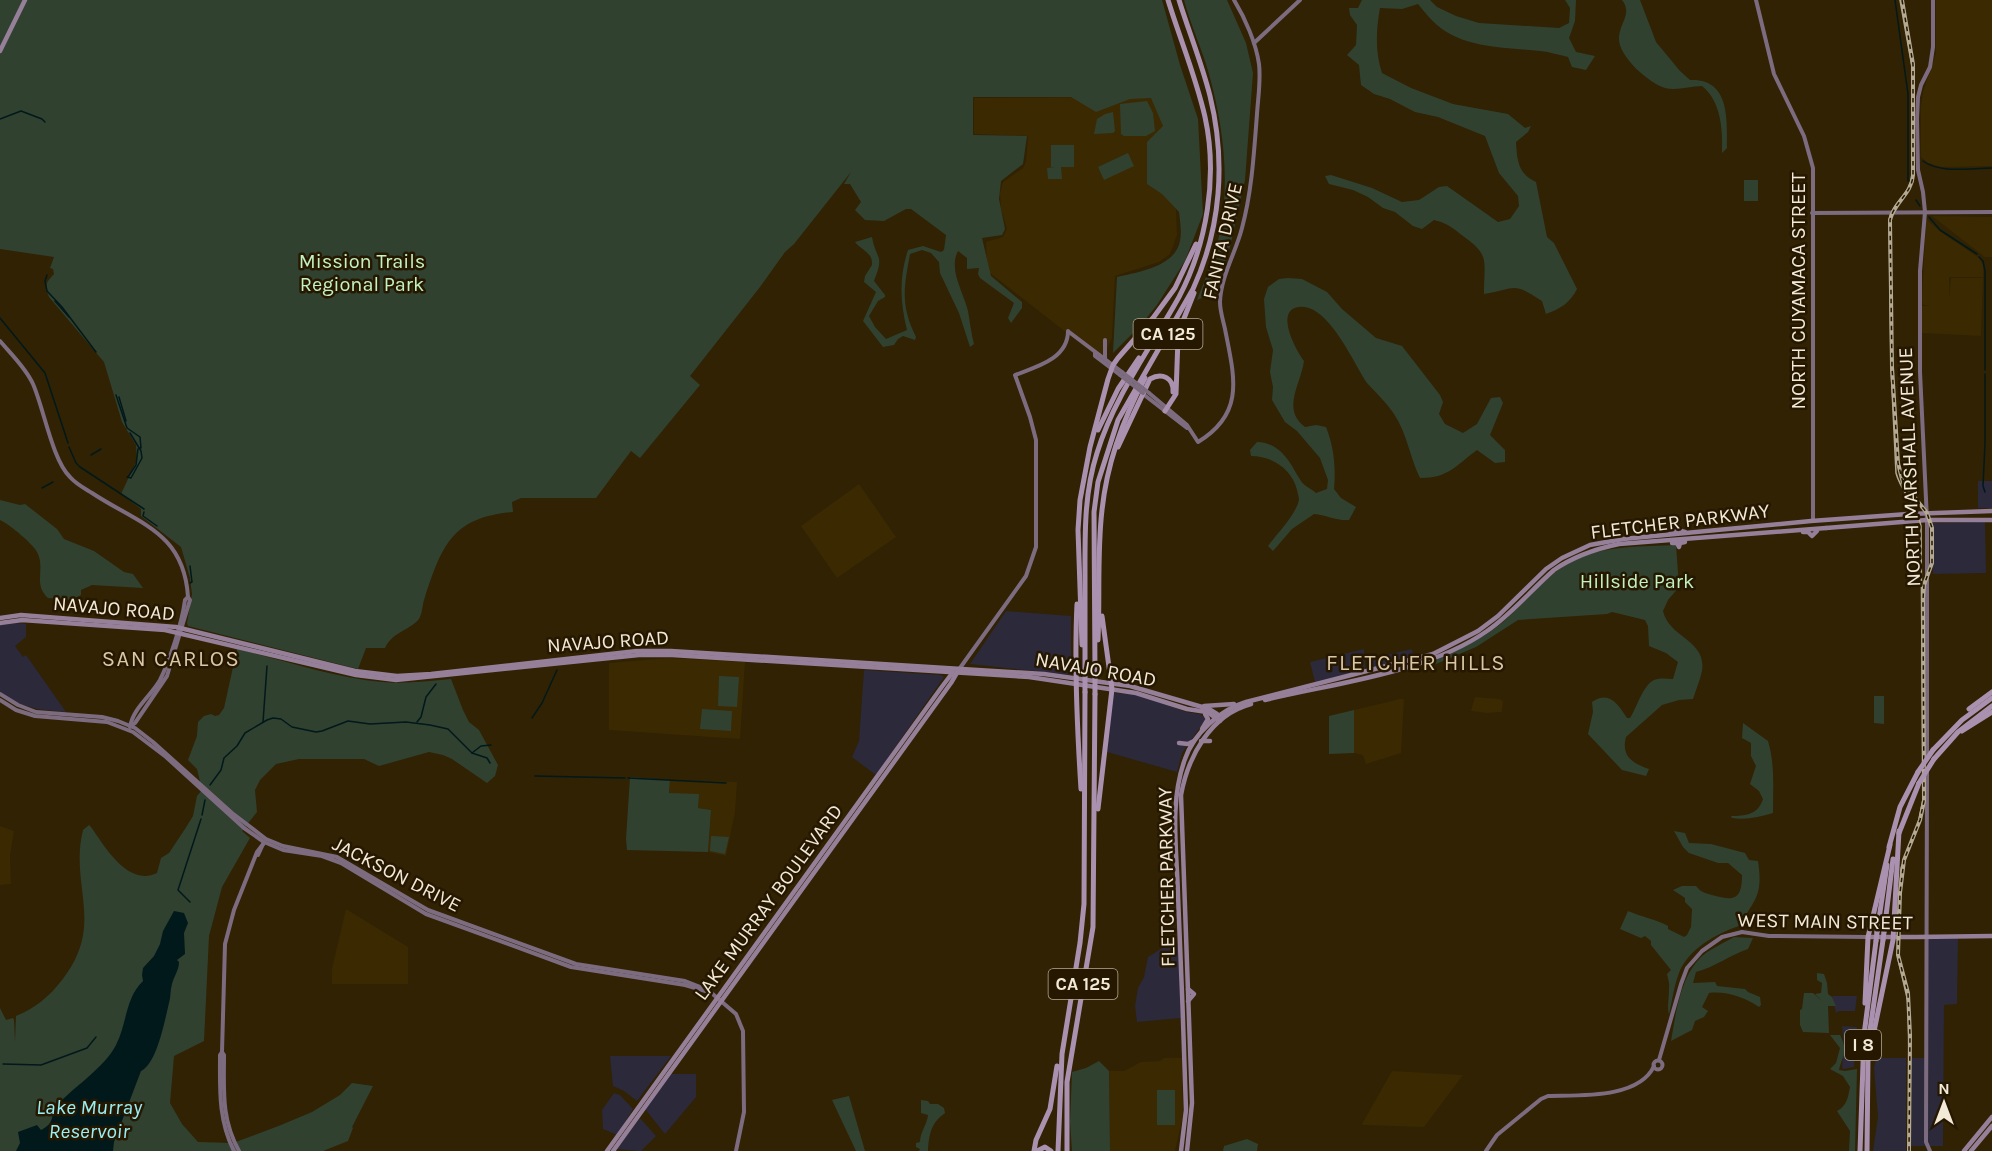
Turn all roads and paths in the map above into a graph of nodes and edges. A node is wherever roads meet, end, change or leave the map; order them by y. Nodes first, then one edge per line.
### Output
1 (24, 0) edge
2 (1168, 0) edge
3 (1179, 0) edge
4 (1234, 0) edge
5 (1300, 0) edge
6 (1756, 0) edge
7 (1933, 0) edge
8 (1254, 43) junction
9 (0, 45) edge
10 (0, 51) edge
11 (1925, 212) junction
12 (1992, 212) edge
13 (1812, 213) junction
14 (1202, 232) junction
15 (1204, 266) junction
16 (1166, 337) junction
17 (0, 340) edge
18 (1105, 340) dead end
19 (1147, 351) junction
20 (1095, 353) junction
21 (1105, 359) junction
22 (1112, 367) junction
23 (1165, 408) junction
24 (1088, 458) junction
25 (1108, 468) junction
26 (1992, 511) edge
27 (1927, 513) junction
28 (1813, 520) junction
29 (1927, 520) junction
30 (1992, 520) edge
31 (1826, 528) junction
32 (1768, 533) junction
33 (1079, 554) junction
34 (1100, 570) junction
35 (0, 618) edge
36 (74, 619) junction
37 (0, 623) edge
38 (49, 623) junction
39 (179, 630) junction
40 (226, 644) junction
41 (910, 665) junction
42 (896, 669) junction
43 (958, 671) junction
44 (1095, 671) junction
45 (450, 672) junction
46 (1009, 673) junction
47 (1085, 674) junction
48 (1366, 675) junction
49 (414, 680) junction
50 (1075, 681) junction
51 (1111, 686) junction
52 (1295, 690) junction
53 (1992, 692) edge
54 (0, 694) edge
55 (1288, 695) junction
56 (1992, 698) edge
57 (0, 700) edge
58 (1246, 702) junction
59 (1992, 706) edge
60 (1194, 708) junction
61 (1992, 712) edge
62 (1218, 719) junction
63 (129, 728) junction
64 (1955, 730) junction
65 (909, 735) junction
66 (1195, 740) junction
67 (1201, 741) junction
68 (1210, 741) dead end
69 (1185, 757) junction
70 (1085, 827) junction
71 (1899, 831) junction
72 (1094, 837) junction
73 (265, 841) junction
74 (1890, 845) junction
75 (797, 890) junction
76 (1880, 932) junction
77 (1180, 933) junction
78 (1992, 936) edge
79 (1868, 937) junction
80 (1894, 937) junction
81 (1926, 937) junction
82 (1879, 941) junction
83 (1174, 949) dead end
84 (719, 999) junction
85 (1864, 1035) junction
86 (1063, 1044) junction
87 (222, 1052) junction
88 (1868, 1060) junction
89 (1660, 1061) junction
90 (675, 1064) junction
91 (1656, 1067) junction
92 (680, 1071) dead end
93 (1992, 1117) edge
94 (1992, 1126) edge
95 (735, 1150) edge
96 (234, 1151) edge
97 (239, 1151) edge
98 (607, 1151) edge
99 (613, 1151) edge
100 (1036, 1151) edge
101 (1051, 1151) edge
102 (1058, 1151) edge
103 (1068, 1151) edge
104 (1181, 1151) edge
105 (1187, 1151) edge
106 (1486, 1151) edge
107 (1860, 1151) edge
108 (1867, 1151) edge
109 (1930, 1151) edge
110 (1964, 1151) edge
111 (1971, 1151) edge

1 - 9 main road
1 - 10 main road
2 - 14 highway, CA 125
3 - 15 highway, CA 125
4 - 8 main road, FANITA DRIVE
5 - 8 main road
6 - 13 main road, NORTH CUYAMACA STREET
7 - 11 main road, NORTH MARSHALL AVENUE
8 - 23 main road, FANITA DRIVE
11 - 12 main road
11 - 13 main road
11 - 27 main road, NORTH MARSHALL AVENUE
13 - 28 main road, NORTH CUYAMACA STREET
14 - 19 highway, CA 125
14 - 22 highway
15 - 16 highway, CA 125
15 - 23 highway
16 - 25 highway
16 - 44 highway, CA 125
17 - 39 main road
18 - 21 main road
19 - 24 highway
19 - 47 highway, CA 125
20 - 21 main road
20 - 22 main road
20 - 43 main road, LAKE MURRAY BOULEVARD
21 - 22 main road
22 - 23 main road, bridge
22 - 24 highway
23 - 25 highway
24 - 33 highway
25 - 34 highway
26 - 27 main road, FLETCHER PARKWAY
27 - 28 main road, FLETCHER PARKWAY
27 - 29 main road, NORTH MARSHALL AVENUE
28 - 31 main road
28 - 32 main road
28 - 48 main road, FLETCHER PARKWAY
29 - 30 main road
29 - 31 main road
29 - 81 main road, NORTH MARSHALL AVENUE
31 - 32 main road, FLETCHER PARKWAY
32 - 48 main road, FLETCHER PARKWAY
33 - 47 highway
33 - 50 highway
34 - 44 highway
34 - 51 highway
35 - 36 main road, NAVAJO ROAD
36 - 38 main road
36 - 39 main road, NAVAJO ROAD
37 - 38 main road, NAVAJO ROAD
38 - 39 main road, NAVAJO ROAD
39 - 40 main road, NAVAJO ROAD
39 - 63 main road
40 - 45 main road, NAVAJO ROAD
40 - 49 main road, NAVAJO ROAD
41 - 42 main road
41 - 43 main road, NAVAJO ROAD
41 - 45 main road, NAVAJO ROAD
42 - 43 main road, NAVAJO ROAD
42 - 49 main road, NAVAJO ROAD
43 - 46 main road, NAVAJO ROAD
43 - 46 main road, NAVAJO ROAD
43 - 65 main road, LAKE MURRAY BOULEVARD
44 - 72 highway, CA 125, bridge
45 - 49 main road
46 - 50 main road, NAVAJO ROAD
46 - 50 main road, NAVAJO ROAD
47 - 70 highway, CA 125, bridge
48 - 52 main road, FLETCHER PARKWAY
48 - 55 main road, FLETCHER PARKWAY
50 - 51 main road, NAVAJO ROAD
50 - 70 highway
51 - 60 main road, NAVAJO ROAD
51 - 72 highway
52 - 55 main road
52 - 58 main road, FLETCHER PARKWAY
53 - 64 highway
54 - 63 main road, JACKSON DRIVE
55 - 62 main road, FLETCHER PARKWAY
56 - 64 highway, I 8
57 - 63 main road, JACKSON DRIVE
58 - 60 main road
58 - 62 main road, FLETCHER PARKWAY
59 - 64 highway, I 8
60 - 62 main road, NAVAJO ROAD
60 - 66 main road
61 - 64 highway
62 - 66 main road, FLETCHER PARKWAY
62 - 67 main road, FLETCHER PARKWAY
63 - 73 main road, JACKSON DRIVE
64 - 71 highway, I 8, bridge
64 - 74 highway, I 8, bridge
65 - 75 main road, LAKE MURRAY BOULEVARD
65 - 75 main road, LAKE MURRAY BOULEVARD
66 - 69 main road, FLETCHER PARKWAY
66 - 69 main road
67 - 68 main road
67 - 105 main road, FLETCHER PARKWAY
69 - 77 main road, FLETCHER PARKWAY
70 - 86 highway, CA 125
71 - 76 highway, I 8
71 - 80 highway
72 - 103 highway, CA 125
73 - 84 main road, JACKSON DRIVE
73 - 87 main road
74 - 76 highway, I 8
74 - 79 highway
75 - 84 main road, LAKE MURRAY BOULEVARD
75 - 84 main road, LAKE MURRAY BOULEVARD
76 - 82 highway, I 8, bridge
77 - 83 main road
77 - 104 main road, FLETCHER PARKWAY
78 - 81 main road, WEST MAIN STREET
79 - 80 main road, WEST MAIN STREET
79 - 85 highway
79 - 89 main road, WEST MAIN STREET
80 - 81 main road, WEST MAIN STREET
80 - 88 highway
81 - 109 main road, NORTH MARSHALL AVENUE
82 - 85 highway, I 8
82 - 88 highway, I 8
84 - 90 main road, LAKE MURRAY BOULEVARD
84 - 95 main road, JACKSON DRIVE
84 - 98 main road, LAKE MURRAY BOULEVARD
85 - 107 highway, I 8
86 - 100 highway
86 - 102 highway, CA 125
87 - 96 main road
87 - 97 main road
88 - 108 highway, I 8
89 - 91 main road
89 - 91 main road, WEST MAIN STREET
90 - 92 main road
90 - 99 main road, LAKE MURRAY BOULEVARD
91 - 106 main road
93 - 110 main road
94 - 111 main road
100 - 101 highway

